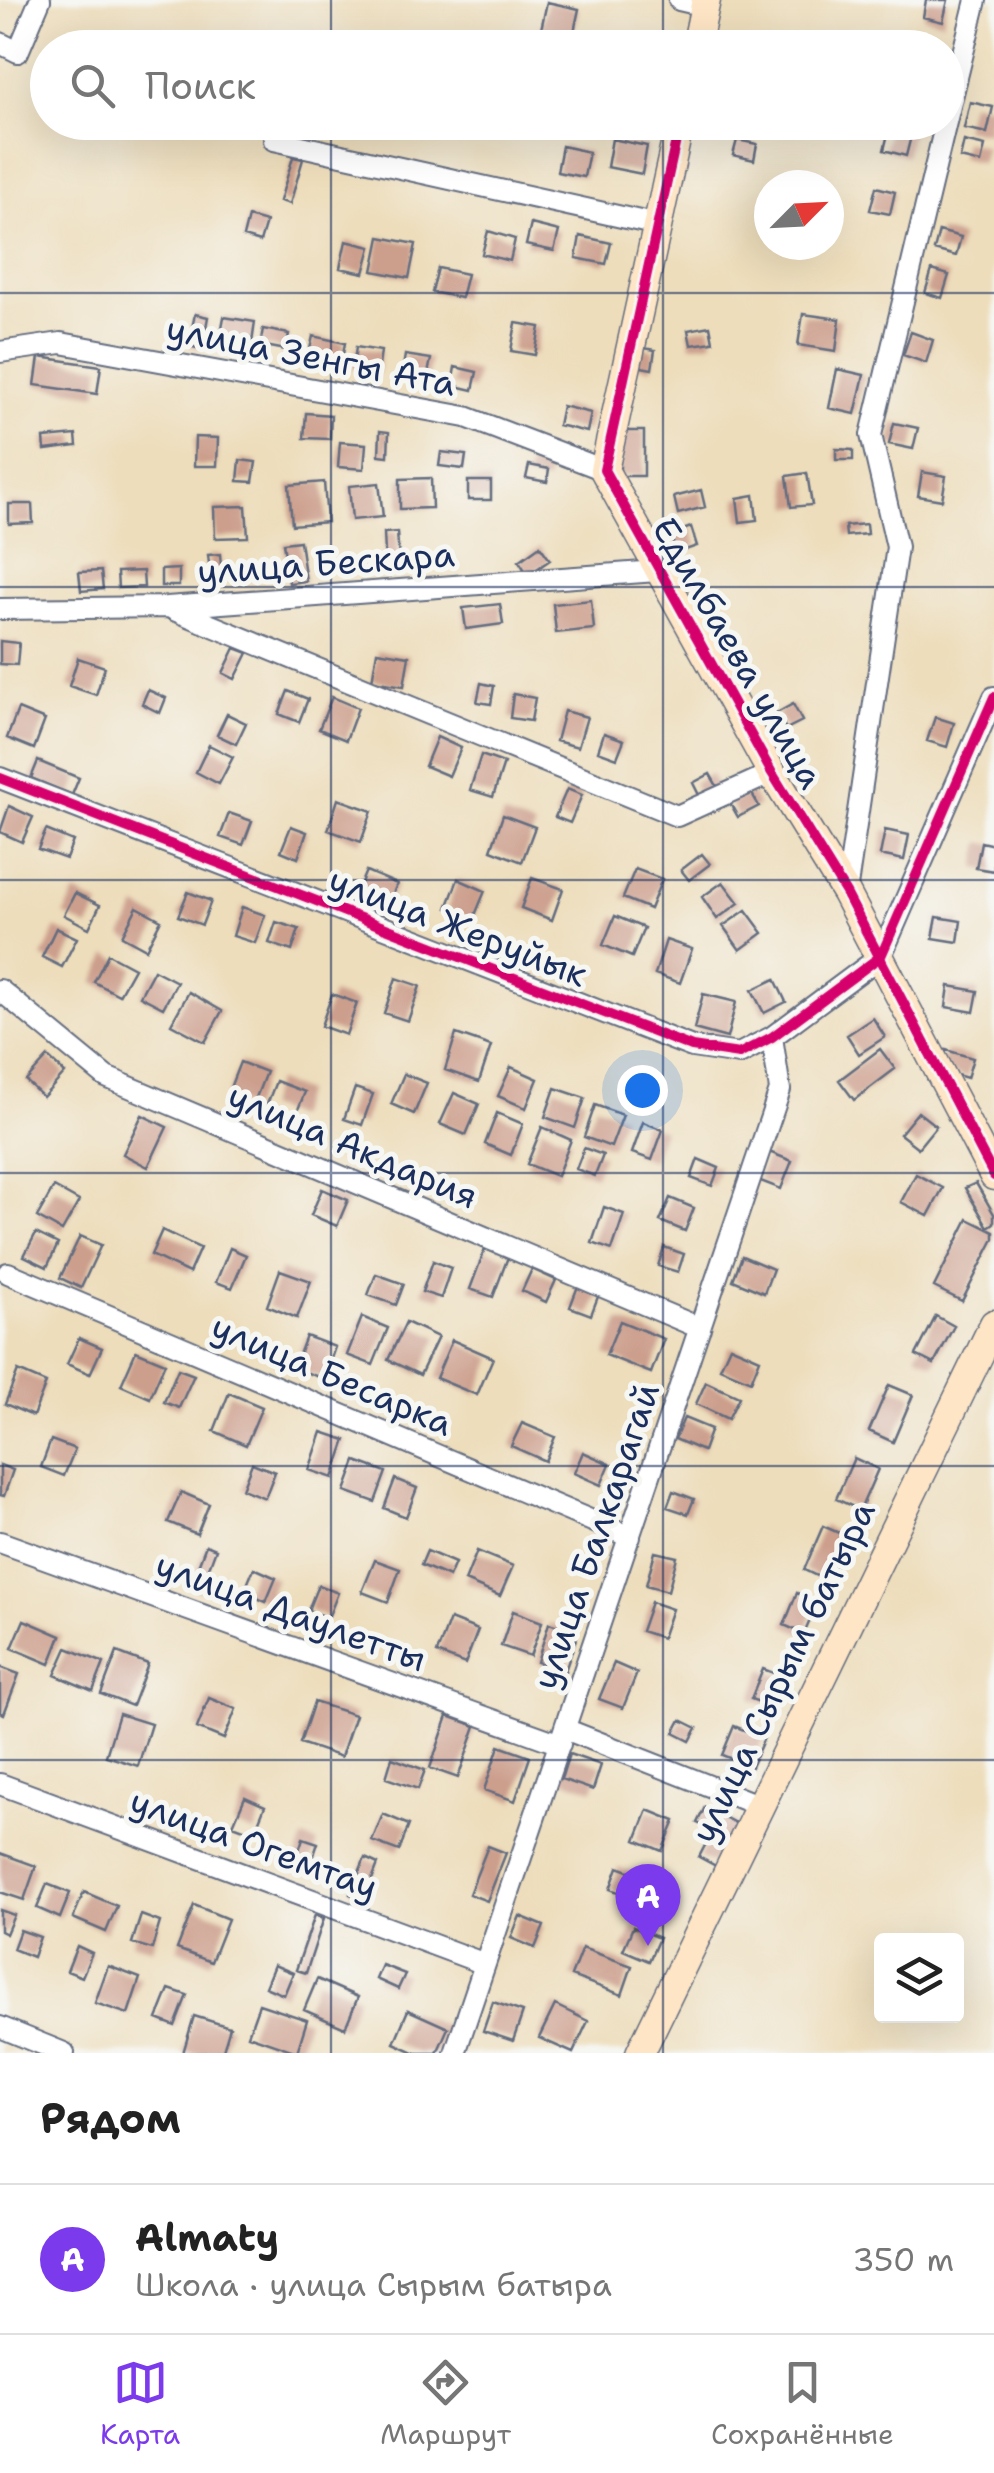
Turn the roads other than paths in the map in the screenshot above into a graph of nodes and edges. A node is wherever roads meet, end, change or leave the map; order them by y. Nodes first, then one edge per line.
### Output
1 (40, 0) edge
2 (976, 0) edge
3 (697, 2) edge
4 (696, 30) edge
5 (0, 43) edge
6 (964, 49) edge
7 (274, 140) dead end
8 (676, 140) edge
9 (942, 140) edge
10 (658, 225) junction
11 (0, 352) edge
12 (604, 470) junction
13 (657, 571) junction
14 (168, 608) junction
15 (0, 609) edge
16 (994, 697) edge
17 (772, 773) junction
18 (0, 778) edge
19 (846, 893) junction
20 (880, 956) junction
21 (0, 990) edge
22 (772, 1037) junction
23 (994, 1176) edge
24 (8, 1273) dead end
25 (994, 1324) edge
26 (700, 1328) junction
27 (986, 1361) edge
28 (630, 1536) junction
29 (0, 1542) edge
30 (562, 1737) junction
31 (0, 1784) edge
32 (760, 1806) junction
33 (485, 1964) junction
34 (0, 2028) edge
35 (64, 2053) edge
36 (455, 2053) edge
37 (640, 2053) edge

1 - 5 street
2 - 6 street
3 - 4 street
7 - 10 street
8 - 10 street
9 - 19 street
10 - 12 street
11 - 12 street, улица Зенгы Ата
12 - 13 street, Едилбаева улица
13 - 14 street, улица Бескара
13 - 17 street, Едилбаева улица
14 - 15 street, улица Бескара
14 - 17 street
16 - 20 street
17 - 19 street, Едилбаева улица
18 - 22 street, улица Жеруйык
19 - 20 street, Едилбаева улица
20 - 22 street, улица Жеруйык
20 - 23 street, Едилбаева улица
21 - 26 street, улица Акдария
22 - 26 street, улица Балкарагай
24 - 28 street, улица Бесарка
25 - 27 street, улица Сырым батыра
26 - 28 street, улица Балкарагай
27 - 32 street, улица Сырым батыра
28 - 30 street, улица Балкарагай
29 - 30 street, улица Даулетты
30 - 32 street, улица Даулетты
30 - 33 street, улица Балкарагай
31 - 33 street, улица Огемтау
32 - 37 street, улица Сырым батыра
33 - 36 street, улица Балкарагай
34 - 35 street

